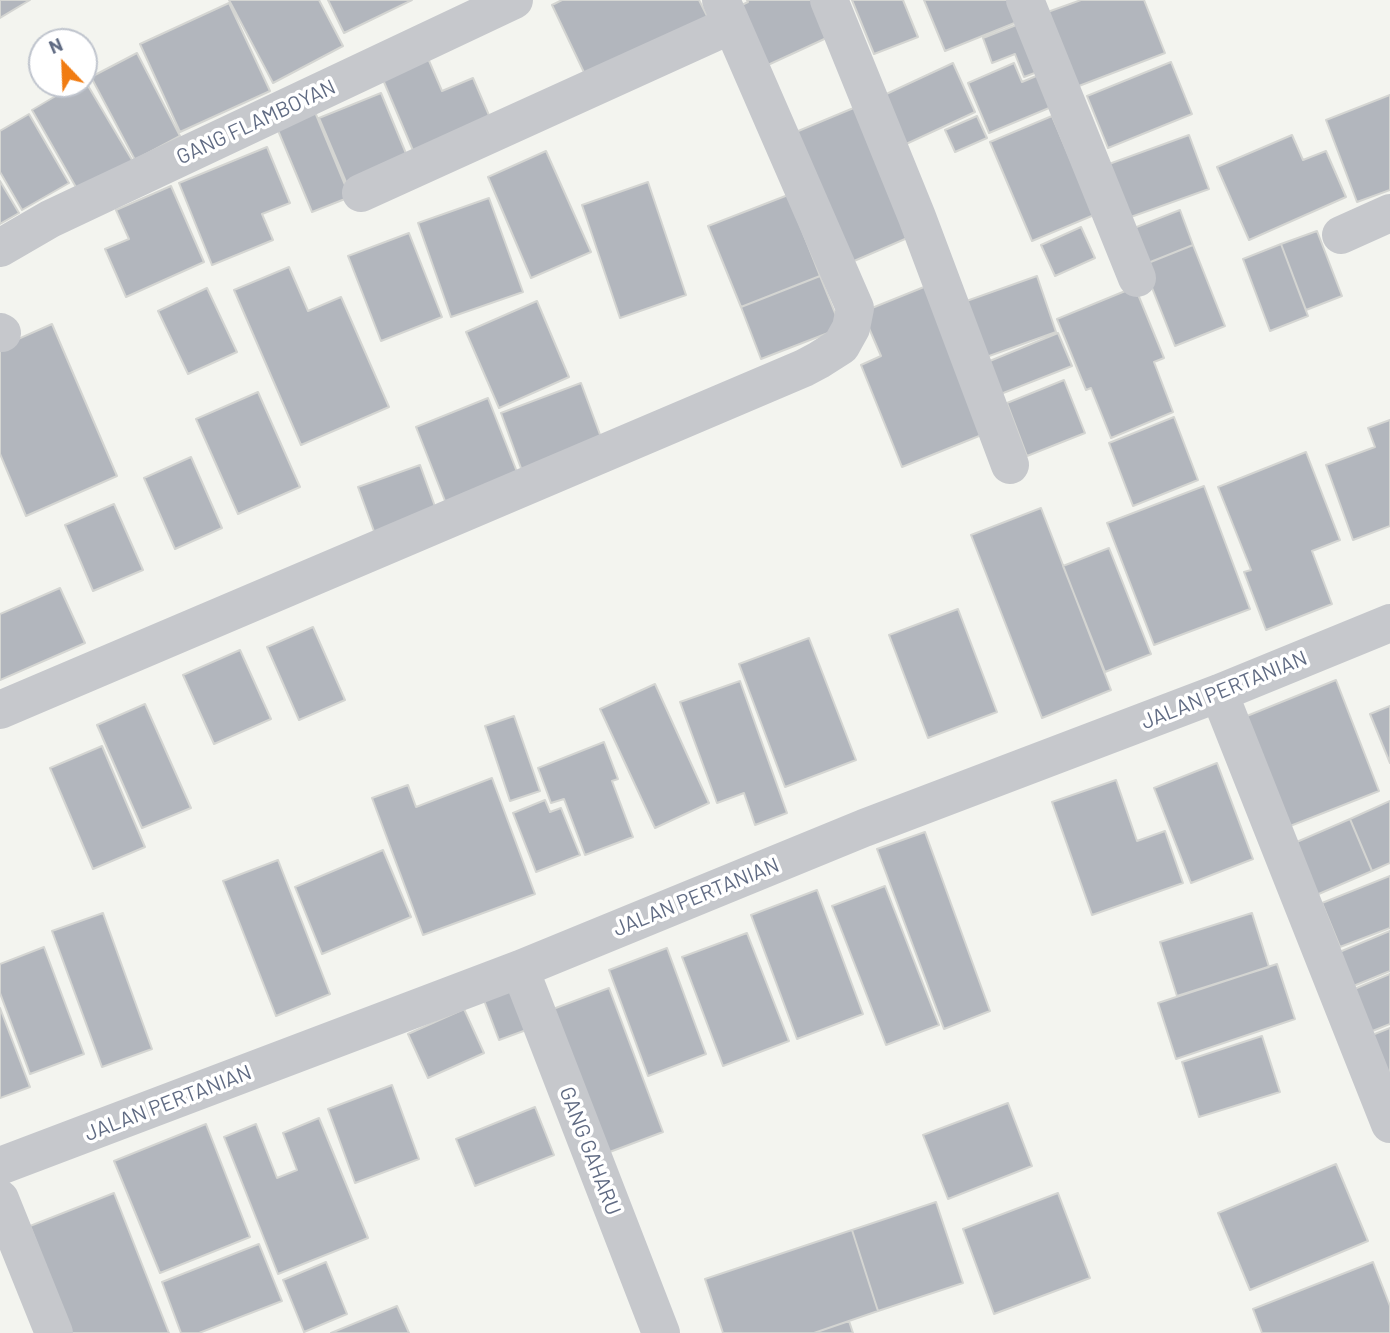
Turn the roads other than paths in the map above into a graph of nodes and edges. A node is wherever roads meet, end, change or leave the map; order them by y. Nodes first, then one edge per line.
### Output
1 (514, 0) edge
2 (828, 0) edge
3 (1025, 0) edge
4 (726, 13) edge
5 (361, 193) dead end
6 (1390, 213) edge
7 (1341, 236) dead end
8 (0, 248) edge
9 (1137, 278) dead end
10 (1010, 465) dead end
11 (1390, 623) edge
12 (1219, 693) junction
13 (0, 710) edge
14 (520, 969) junction
15 (1390, 1124) edge
16 (0, 1166) edge
17 (0, 1199) edge
18 (54, 1333) edge
19 (661, 1333) edge

1 - 8 street, GANG FLAMBOYAN
2 - 10 street
3 - 9 street
4 - 5 street
4 - 13 street
6 - 7 street
11 - 12 street, JALAN PERTANIAN
12 - 14 street, JALAN PERTANIAN
12 - 15 street
14 - 16 street, JALAN PERTANIAN
14 - 19 street, GANG GAHARU
17 - 18 street

